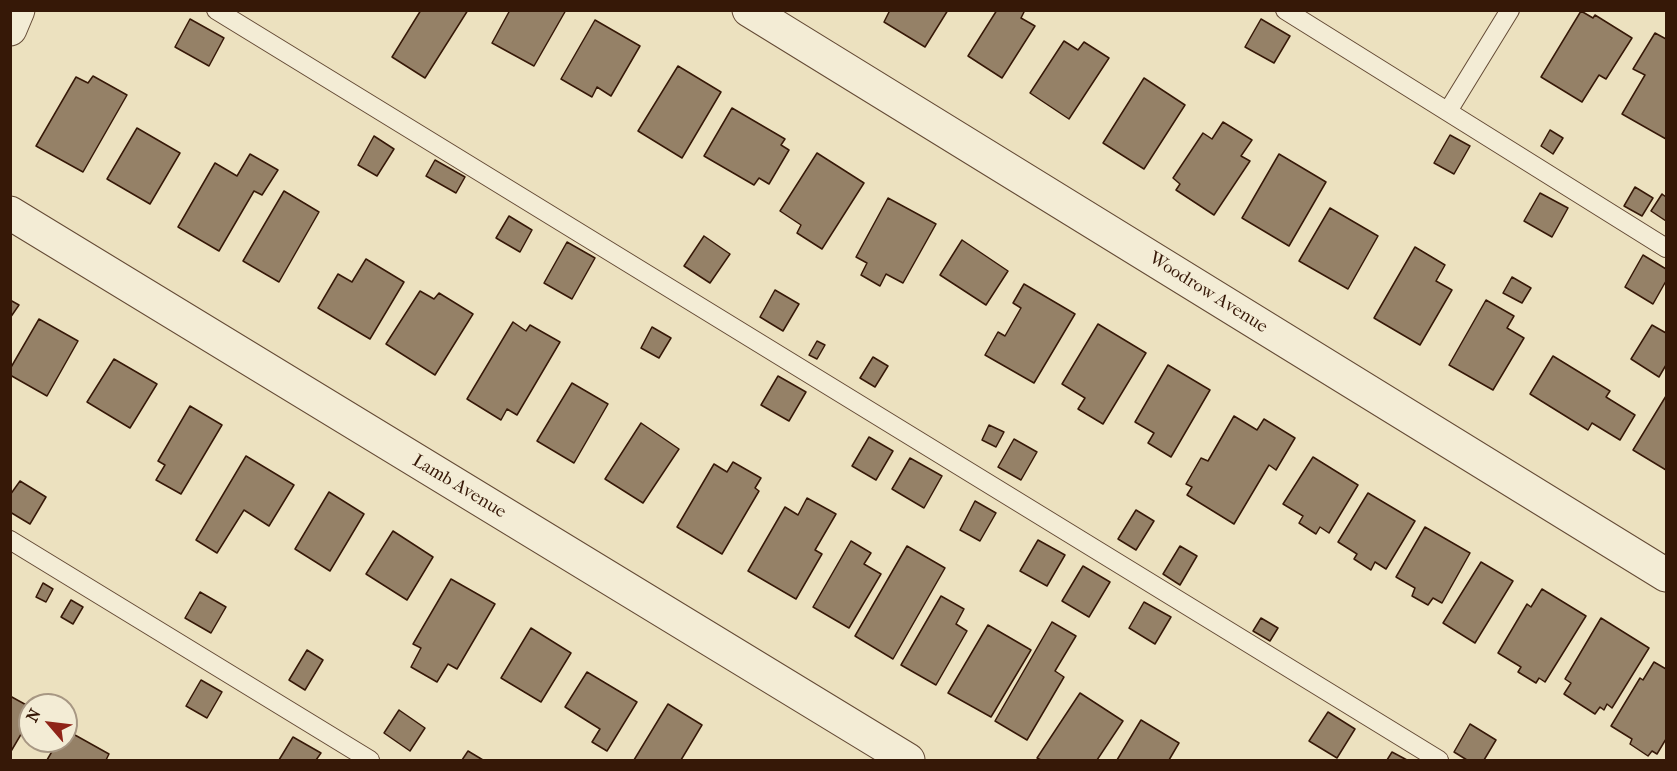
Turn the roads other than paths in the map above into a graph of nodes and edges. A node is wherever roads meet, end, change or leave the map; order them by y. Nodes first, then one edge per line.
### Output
1 (18, 10) edge
2 (216, 10) edge
3 (749, 10) edge
4 (1285, 10) edge
5 (1510, 10) edge
6 (10, 29) edge
7 (1448, 111) junction
8 (10, 213) edge
9 (1666, 248) edge
10 (10, 540) edge
11 (1666, 575) edge
12 (370, 760) edge
13 (908, 760) edge
14 (1439, 760) edge

1 - 6 street
2 - 14 lane
3 - 11 street, Woodrow Avenue
4 - 7 lane
5 - 7 lane
7 - 9 lane
8 - 13 street, Lamb Avenue
10 - 12 lane

